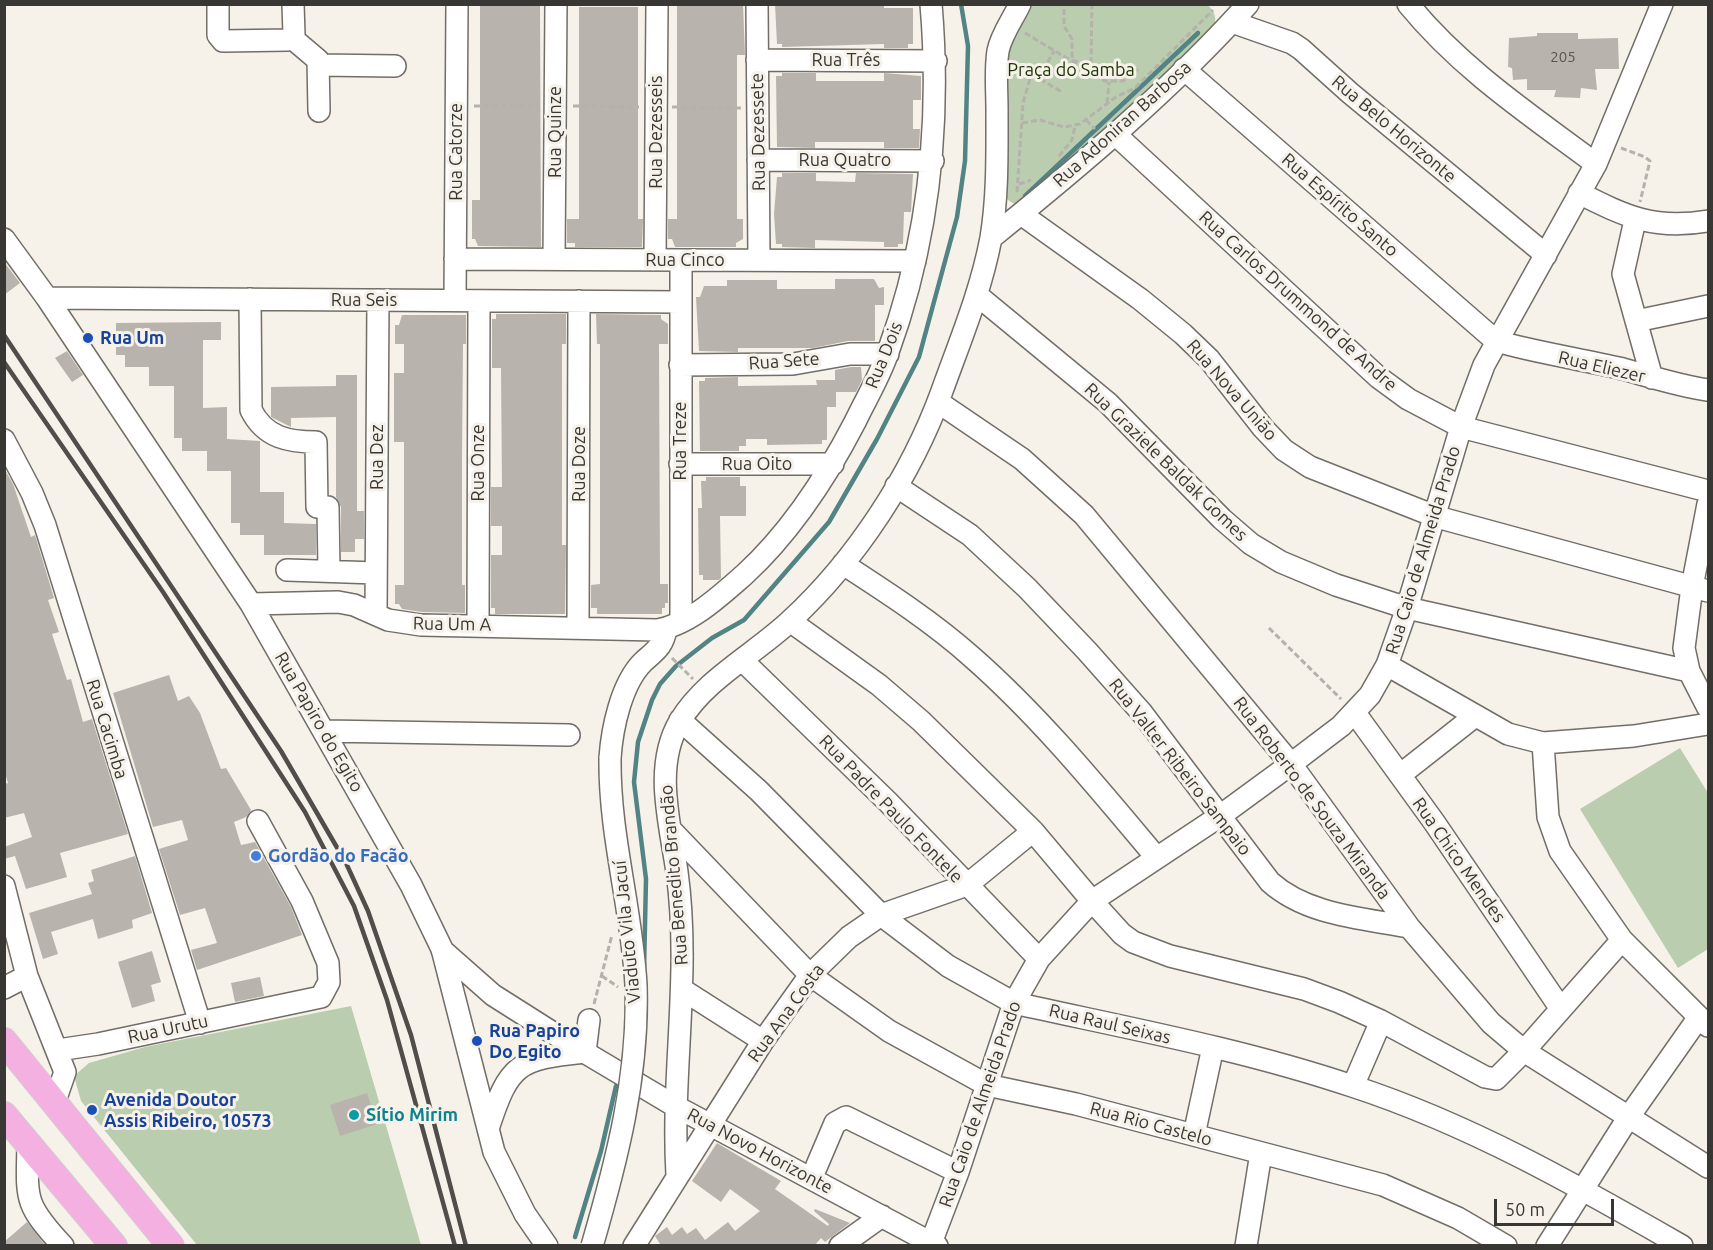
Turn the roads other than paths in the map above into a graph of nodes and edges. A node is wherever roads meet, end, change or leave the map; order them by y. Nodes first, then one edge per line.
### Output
1 (218, 4) edge
2 (293, 4) edge
3 (457, 4) edge
4 (556, 4) edge
5 (657, 4) edge
6 (757, 4) edge
7 (931, 4) edge
8 (1020, 4) edge
9 (1248, 4) edge
10 (1408, 4) edge
11 (1662, 4) edge
12 (1232, 22) junction
13 (292, 38) junction
14 (757, 60) junction
15 (936, 61) junction
16 (320, 65) junction
17 (395, 66) dead end
18 (1184, 69) junction
19 (320, 111) dead end
20 (1114, 134) junction
21 (758, 160) junction
22 (933, 161) junction
23 (1596, 164) junction
24 (1579, 194) junction
25 (1022, 214) junction
26 (1635, 220) junction
27 (1708, 221) edge
28 (991, 238) junction
29 (4, 239) edge
30 (1546, 255) junction
31 (455, 259) junction
32 (554, 259) junction
33 (655, 260) junction
34 (681, 260) junction
35 (759, 260) junction
36 (915, 261) junction
37 (977, 296) junction
38 (47, 298) junction
39 (250, 299) junction
40 (378, 300) junction
41 (455, 300) junction
42 (479, 300) junction
43 (579, 301) junction
44 (681, 302) junction
45 (1708, 306) edge
46 (1636, 321) junction
47 (1496, 341) junction
48 (888, 354) junction
49 (680, 365) junction
50 (1652, 378) junction
51 (1708, 390) edge
52 (938, 402) junction
53 (1461, 427) junction
54 (4, 440) edge
55 (680, 464) junction
56 (833, 464) junction
57 (896, 486) junction
58 (1708, 491) edge
59 (1708, 504) edge
60 (1437, 517) junction
61 (843, 564) junction
62 (287, 570) dead end
63 (328, 572) junction
64 (376, 573) junction
65 (1700, 589) edge
66 (251, 604) junction
67 (1407, 608) junction
68 (376, 613) junction
69 (790, 621) junction
70 (478, 625) junction
71 (578, 627) junction
72 (668, 627) junction
73 (742, 660) junction
74 (1387, 665) junction
75 (1689, 671) junction
76 (1708, 708) edge
77 (1355, 713) junction
78 (1475, 716) junction
79 (680, 720) junction
80 (1708, 724) edge
81 (325, 731) junction
82 (569, 735) dead end
83 (1543, 742) junction
84 (610, 759) joint
85 (1291, 764) junction
86 (1400, 775) junction
87 (1220, 816) junction
88 (258, 821) dead end
89 (671, 830) junction
90 (1033, 831) junction
91 (1156, 857) junction
92 (967, 885) junction
93 (4, 886) edge
94 (1092, 901) junction
95 (881, 915) junction
96 (1409, 927) junction
97 (1622, 940) junction
98 (442, 949) junction
99 (1039, 959) junction
100 (810, 975) junction
101 (27, 976) junction
102 (4, 988) edge
103 (683, 990) junction
104 (1014, 1003) junction
105 (1561, 1009) junction
106 (589, 1020) road end
107 (1381, 1021) junction
108 (1704, 1022) edge
109 (200, 1023) junction
110 (4, 1041) edge
111 (763, 1041) junction
112 (1213, 1047) junction
113 (58, 1050) junction
114 (585, 1052) junction
115 (1524, 1052) junction
116 (987, 1085) junction
117 (1353, 1086) junction
118 (55, 1101) junction
119 (675, 1106) junction
120 (4, 1114) edge
121 (1628, 1118) junction
122 (712, 1124) junction
123 (488, 1129) junction
124 (1194, 1136) junction
125 (28, 1143) junction
126 (1261, 1153) junction
127 (1708, 1167) edge
128 (958, 1172) junction
129 (677, 1175) junction
130 (812, 1177) junction
131 (1582, 1189) junction
132 (882, 1216) junction
133 (636, 1244) edge
134 (934, 1244) edge
135 (63, 1245) edge
136 (114, 1245) edge
137 (171, 1245) edge
138 (547, 1245) edge
139 (592, 1245) edge
140 (840, 1245) edge
141 (1246, 1245) edge
142 (1506, 1245) edge
143 (1547, 1245) edge
144 (1682, 1245) edge

1 - 13 street
2 - 13 street
3 - 31 street, Rua Catorze
4 - 32 street, Rua Quinze
5 - 33 street, Rua Dezesseis
6 - 14 street, Rua Dezessete
7 - 15 street, Rua Dois
8 - 28 street, Rua Benedito Brandão
9 - 12 street, Rua Adoniran Barbosa
10 - 23 street
11 - 23 street, Rua Caio de Almeida Prado
12 - 18 street, Rua Adoniran Barbosa
12 - 30 street, Rua Belo Horizonte
13 - 16 street
14 - 15 street, Rua Três
14 - 21 street, Rua Dezessete
15 - 22 street, Rua Dois
16 - 17 street
16 - 19 street
18 - 20 street, Rua Adoniran Barbosa
18 - 47 street, Rua Espírito Santo
20 - 25 street, Rua Adoniran Barbosa
20 - 53 street, Rua Carlos Drummond de Andre
21 - 22 street, Rua Quatro
21 - 35 street, Rua Dezessete
22 - 36 street, Rua Dois
23 - 24 street, Rua Caio de Almeida Prado
24 - 26 street
24 - 30 street, Rua Caio de Almeida Prado
25 - 28 street, Rua Adoniran Barbosa
25 - 60 street, Rua Nova União
26 - 27 street
26 - 46 street
28 - 37 street, Rua Benedito Brandão
29 - 38 street, Rua Papiro do Egito
30 - 47 street, Rua Caio de Almeida Prado
31 - 32 street, Rua Cinco
31 - 41 street, Rua Catorze
32 - 33 street, Rua Cinco
33 - 34 street, Rua Cinco
34 - 35 street, Rua Cinco
34 - 44 street, Rua Treze
35 - 36 street, Rua Cinco
36 - 48 street, Rua Dois
37 - 52 street, Rua Benedito Brandão
37 - 67 street, Rua Graziele Baldak Gomes
38 - 39 street, Rua Seis
38 - 66 street, Rua Papiro do Egito
39 - 40 street, Rua Seis
39 - 63 street
40 - 41 street, Rua Seis
40 - 64 street, Rua Dez
41 - 42 street, Rua Seis
42 - 43 street, Rua Seis
42 - 70 street, Rua Onze
43 - 44 street, Rua Seis
43 - 71 street, Rua Doze
44 - 49 street, Rua Treze
45 - 46 street
46 - 50 street
47 - 50 street, Rua Eliezer
47 - 53 street, Rua Caio de Almeida Prado
48 - 49 street, Rua Sete
48 - 56 street, Rua Dois
49 - 55 street, Rua Treze
50 - 51 street, Rua Eliezer
52 - 57 street, Rua Benedito Brandão
52 - 85 street, Rua Roberto de Souza Miranda
53 - 58 street, Rua Carlos Drummond de Andre
53 - 60 street, Rua Caio de Almeida Prado
54 - 109 street, Rua Cacimba
55 - 56 street, Rua Oito
55 - 72 street, Rua Treze
56 - 72 street, Rua Dois
57 - 61 street, Rua Benedito Brandão
57 - 87 street, Rua Valter Ribeiro Sampaio
59 - 65 street
60 - 65 street, Rua Nova União
60 - 67 street, Rua Caio de Almeida Prado
61 - 69 street, Rua Benedito Brandão
61 - 91 street
62 - 63 street
63 - 64 street
64 - 68 street, Rua Dez
65 - 75 street
66 - 68 street, Rua Um A
66 - 81 street, Rua Papiro do Egito
67 - 74 street, Rua Caio de Almeida Prado
67 - 75 street, Rua Graziele Baldak Gomes
68 - 70 street, Rua Um A
69 - 73 street, Rua Benedito Brandão
69 - 90 street
70 - 71 street, Rua Um A
71 - 72 street, Rua Um A
72 - 84 street, Rua Dois
73 - 79 street, Rua Benedito Brandão
73 - 92 street, Rua Padre Paulo Fontele
74 - 77 street, Rua Caio de Almeida Prado
74 - 78 street
75 - 76 street
77 - 85 street, Rua Caio de Almeida Prado
77 - 86 street, Rua Chico Mendes
78 - 83 street
78 - 86 street
79 - 89 street, Rua Benedito Brandão
79 - 95 street, Rua Raul Seixas
80 - 83 street
81 - 82 street
81 - 98 street, Rua Papiro do Egito
83 - 97 street
84 - 139 street, Viaduto Vila Jacuí, bridge
85 - 87 street, Rua Caio de Almeida Prado
85 - 96 street, Rua Roberto de Souza Miranda
86 - 105 street, Rua Chico Mendes
87 - 91 street, Rua Caio de Almeida Prado
87 - 96 street, Rua Valter Ribeiro Sampaio
88 - 109 street, Rua Urutu
89 - 100 street, Rua Rio Castelo
89 - 103 street, Rua Benedito Brandão
90 - 92 street, Rua Ana Costa
90 - 94 street
91 - 94 street, Rua Caio de Almeida Prado
92 - 95 street, Rua Ana Costa
92 - 99 street, Rua Padre Paulo Fontele
93 - 101 street
94 - 99 street, Rua Caio de Almeida Prado
94 - 107 street
95 - 100 street, Rua Ana Costa
95 - 104 street, Rua Raul Seixas
96 - 115 street, Rua Roberto de Souza Miranda
97 - 105 street
97 - 108 street
98 - 114 street, Rua Novo Horizonte
98 - 123 street, Rua Papiro do Egito
99 - 104 street, Rua Caio de Almeida Prado
100 - 111 street, Rua Ana Costa
100 - 116 street, Rua Rio Castelo
101 - 102 street
101 - 113 street
103 - 111 street
103 - 119 street, Rua Benedito Brandão
104 - 112 street, Rua Raul Seixas
104 - 116 street, Rua Caio de Almeida Prado
105 - 115 street
106 - 114 street
107 - 115 street
107 - 117 street
108 - 121 street
109 - 113 street, Rua Urutu
110 - 118 main road
111 - 122 street, Rua Ana Costa
112 - 117 street, Rua Raul Seixas
112 - 124 street
113 - 118 street
114 - 119 street, Rua Novo Horizonte
114 - 123 street
115 - 121 street, Rua Roberto de Souza Miranda
116 - 124 street, Rua Rio Castelo
116 - 128 street, Rua Caio de Almeida Prado
117 - 131 street, Rua Raul Seixas
118 - 137 main road
119 - 122 street, Rua Novo Horizonte
119 - 129 street, Rua Benedito Brandão
120 - 125 main road
121 - 127 street, Rua Roberto de Souza Miranda
121 - 131 street
122 - 129 street, Rua Ana Costa
122 - 130 street, Rua Novo Horizonte
123 - 138 street, Rua Papiro do Egito
124 - 126 street, Rua Rio Castelo
125 - 135 street
125 - 136 main road
126 - 141 street
126 - 142 street, Rua Rio Castelo
128 - 130 street
128 - 134 street, Rua Caio de Almeida Prado
129 - 133 street, Rua Ana Costa
130 - 132 street, Rua Novo Horizonte
131 - 143 street
131 - 144 street, Rua Raul Seixas
132 - 134 street, Rua Novo Horizonte
132 - 140 street

